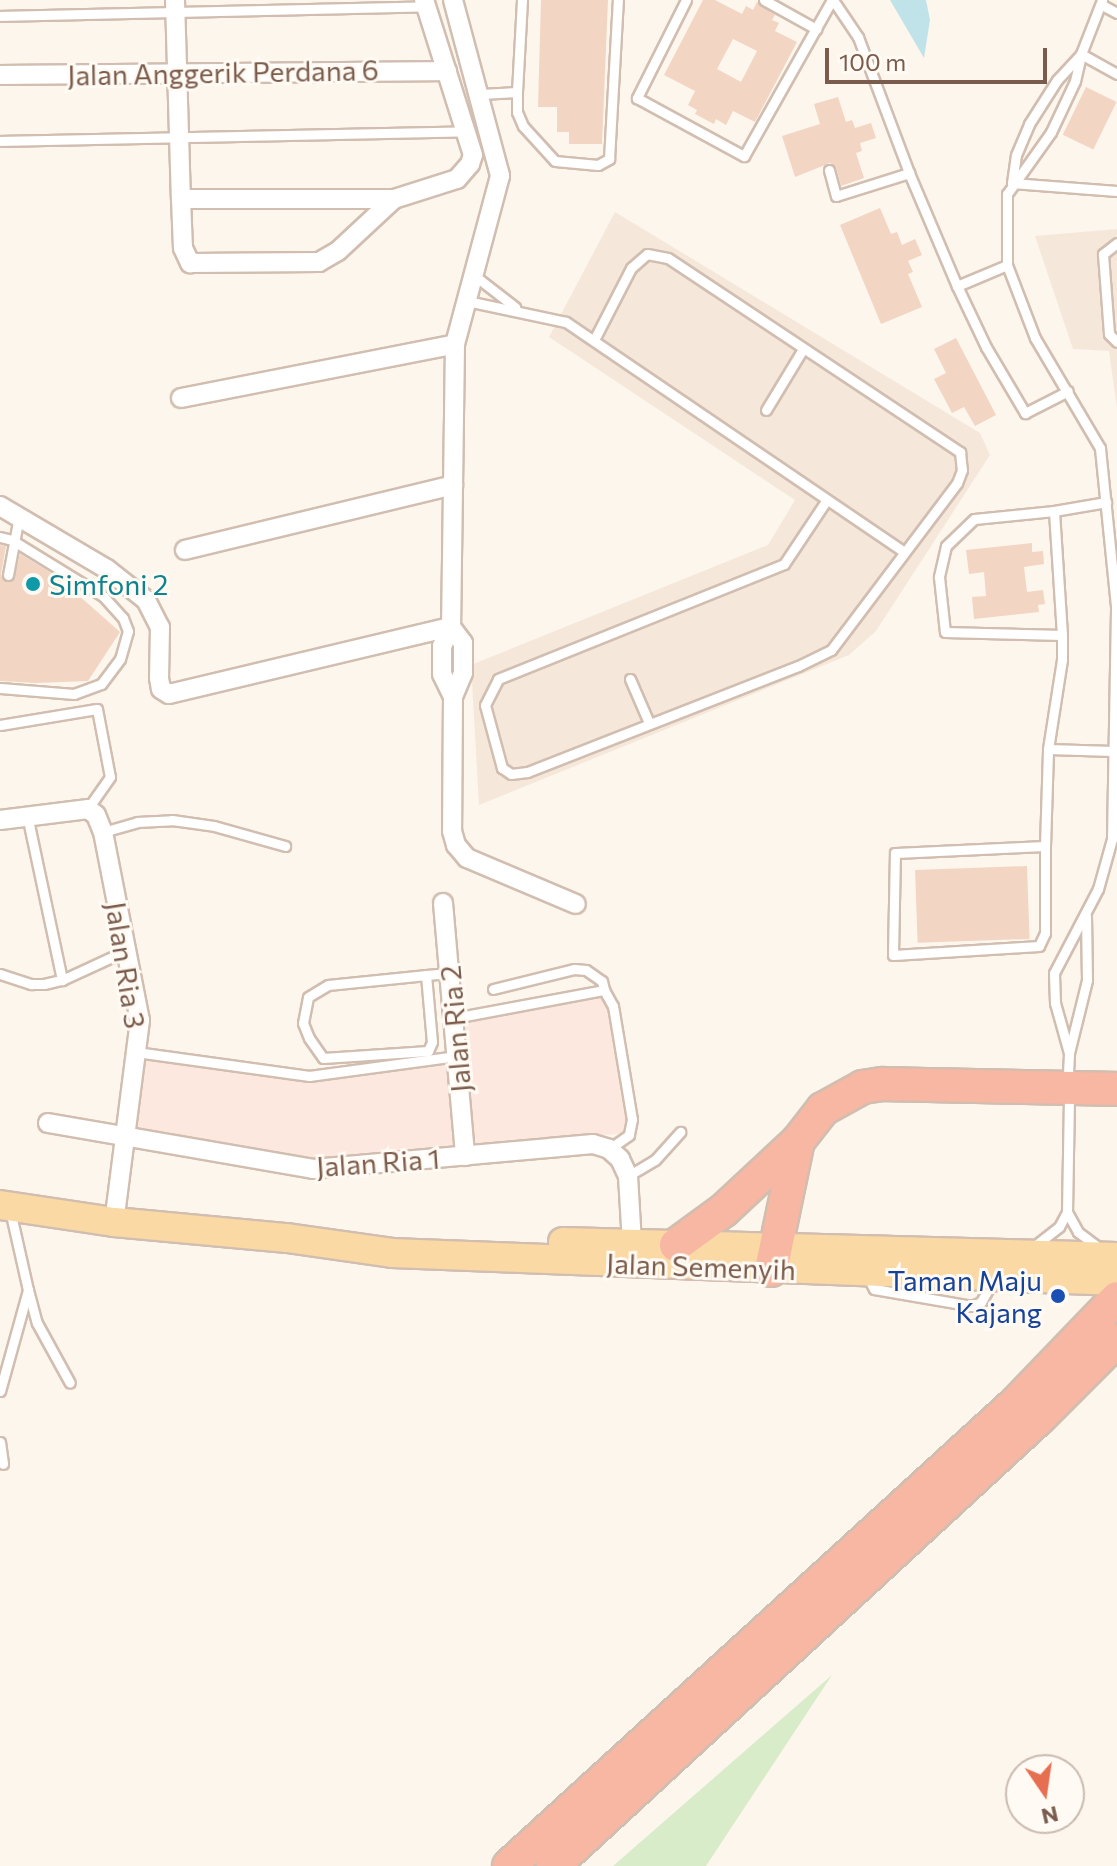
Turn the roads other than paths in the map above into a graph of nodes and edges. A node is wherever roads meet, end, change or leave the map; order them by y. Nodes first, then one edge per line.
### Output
1 (453, 0) edge
2 (522, 0) edge
3 (618, 0) edge
4 (686, 0) edge
5 (764, 0) edge
6 (833, 0) edge
7 (1102, 2) edge
8 (425, 3) edge
9 (175, 6) edge
10 (1117, 13) edge
11 (0, 16) edge
12 (816, 29) junction
13 (1081, 54) junction
14 (447, 71) junction
15 (176, 72) junction
16 (1117, 74) edge
17 (0, 75) edge
18 (517, 92) junction
19 (481, 94) junction
20 (466, 131) junction
21 (177, 139) junction
22 (0, 141) edge
23 (829, 170) dead end
24 (909, 173) junction
25 (1012, 183) junction
26 (1117, 191) edge
27 (181, 199) junction
28 (394, 199) junction
29 (1117, 243) edge
30 (1007, 265) junction
31 (475, 276) junction
32 (957, 286) junction
33 (467, 301) junction
34 (518, 309) junction
35 (594, 340) junction
36 (1117, 342) edge
37 (455, 344) junction
38 (803, 349) junction
39 (1068, 391) junction
40 (181, 398) dead end
41 (766, 410) dead end
42 (453, 485) junction
43 (826, 501) junction
44 (1106, 502) junction
45 (0, 506) edge
46 (1054, 511) junction
47 (19, 516) junction
48 (0, 537) edge
49 (12, 540) junction
50 (185, 550) dead end
51 (904, 552) junction
52 (8, 575) dead end
53 (451, 627) junction
54 (1062, 635) junction
55 (630, 679) dead end
56 (0, 688) edge
57 (649, 723) junction
58 (0, 725) edge
59 (1048, 749) junction
60 (1113, 751) junction
61 (88, 809) junction
62 (27, 815) junction
63 (0, 820) edge
64 (103, 832) junction
65 (285, 846) dead end
66 (1045, 846) junction
67 (443, 903) dead end
68 (576, 904) dead end
69 (1086, 916) junction
70 (127, 950) junction
71 (450, 973) junction
72 (0, 974) edge
73 (426, 975) junction
74 (62, 980) junction
75 (493, 989) dead end
76 (604, 990) junction
77 (454, 1018) junction
78 (136, 1052) junction
79 (1069, 1053) junction
80 (457, 1056) junction
81 (1068, 1073) dead end
82 (1117, 1089) edge
83 (1069, 1102) dead end
84 (48, 1123) dead end
85 (680, 1132) dead end
86 (126, 1138) junction
87 (798, 1141) junction
88 (609, 1149) junction
89 (465, 1156) junction
90 (628, 1176) junction
91 (5, 1205) edge
92 (1067, 1212) junction
93 (114, 1222) junction
94 (287, 1238) junction
95 (632, 1243) junction
96 (676, 1245) junction
97 (773, 1258) junction
98 (1039, 1261) junction
99 (1116, 1265) edge
100 (28, 1290) junction
101 (1117, 1298) edge
102 (1117, 1340) edge
103 (70, 1383) dead end
104 (0, 1391) edge
105 (1028, 1410) junction
106 (0, 1442) edge
107 (3, 1464) dead end
108 (509, 1866) edge
109 (553, 1866) edge

1 - 19 street
2 - 18 lane
3 - 18 lane
4 - 12 lane
5 - 12 lane
6 - 12 lane
6 - 24 lane
7 - 10 lane
7 - 13 lane
8 - 9 lane
8 - 14 street
9 - 11 lane
9 - 15 street
13 - 16 lane
13 - 25 lane
13 - 25 lane
14 - 15 street, Jalan Anggerik Perdana 6
14 - 20 street
15 - 17 street, Jalan Anggerik Perdana 6
15 - 21 street
18 - 19 lane
19 - 31 street
20 - 21 lane
20 - 28 street
21 - 22 lane
21 - 27 street
23 - 24 lane
24 - 32 lane
25 - 26 lane
25 - 30 lane
27 - 28 street
27 - 28 street
29 - 36 lane
30 - 32 lane
30 - 39 lane
31 - 33 street
31 - 34 lane
32 - 39 lane
33 - 34 lane
33 - 37 street
34 - 35 lane
35 - 38 lane
35 - 43 lane
37 - 40 street
37 - 42 street
38 - 41 lane
38 - 51 lane
39 - 44 lane
42 - 50 street
42 - 53 street
43 - 51 lane
43 - 57 lane
44 - 46 lane
44 - 60 lane
45 - 47 street
46 - 54 lane
46 - 54 lane
47 - 49 lane
47 - 53 street
48 - 49 lane
49 - 52 lane
49 - 56 lane
51 - 57 lane
53 - 68 street
54 - 59 lane
55 - 57 lane
58 - 61 lane
59 - 60 lane
59 - 66 lane
60 - 69 lane
61 - 62 street
61 - 64 street, Jalan Ria 3
62 - 63 street
62 - 74 lane
64 - 65 lane
64 - 70 street, Jalan Ria 3
66 - 66 lane
67 - 71 street, Jalan Ria 2
69 - 79 lane
69 - 79 lane
70 - 74 lane
70 - 78 street, Jalan Ria 3
71 - 73 lane
71 - 77 street, Jalan Ria 2
72 - 74 lane
73 - 73 lane
75 - 76 lane
76 - 77 lane
76 - 88 lane
77 - 80 street, Jalan Ria 2
78 - 80 lane
78 - 86 street, Jalan Ria 3
79 - 81 lane
80 - 89 street, Jalan Ria 2
82 - 87 highway
83 - 92 lane
84 - 86 street, Jalan Ria 1
85 - 90 lane
86 - 89 street, Jalan Ria 1
86 - 93 street, Jalan Ria 3
87 - 96 highway
87 - 97 highway
88 - 89 street, Jalan Ria 1
88 - 90 street
90 - 95 street
91 - 93 main road, Jalan Semenyih
91 - 100 lane
92 - 98 lane
92 - 99 lane
93 - 94 main road, Jalan Semenyih
94 - 95 main road, Jalan Semenyih
94 - 97 main road, Jalan Semenyih
95 - 96 main road, Jalan Semenyih
96 - 97 main road, Jalan Semenyih
97 - 98 main road, Jalan Semenyih
97 - 98 main road, Jalan Semenyih
98 - 99 main road, Jalan Semenyih
100 - 103 lane
100 - 104 lane
101 - 105 highway
102 - 105 highway
105 - 108 highway
105 - 109 highway
106 - 107 lane

